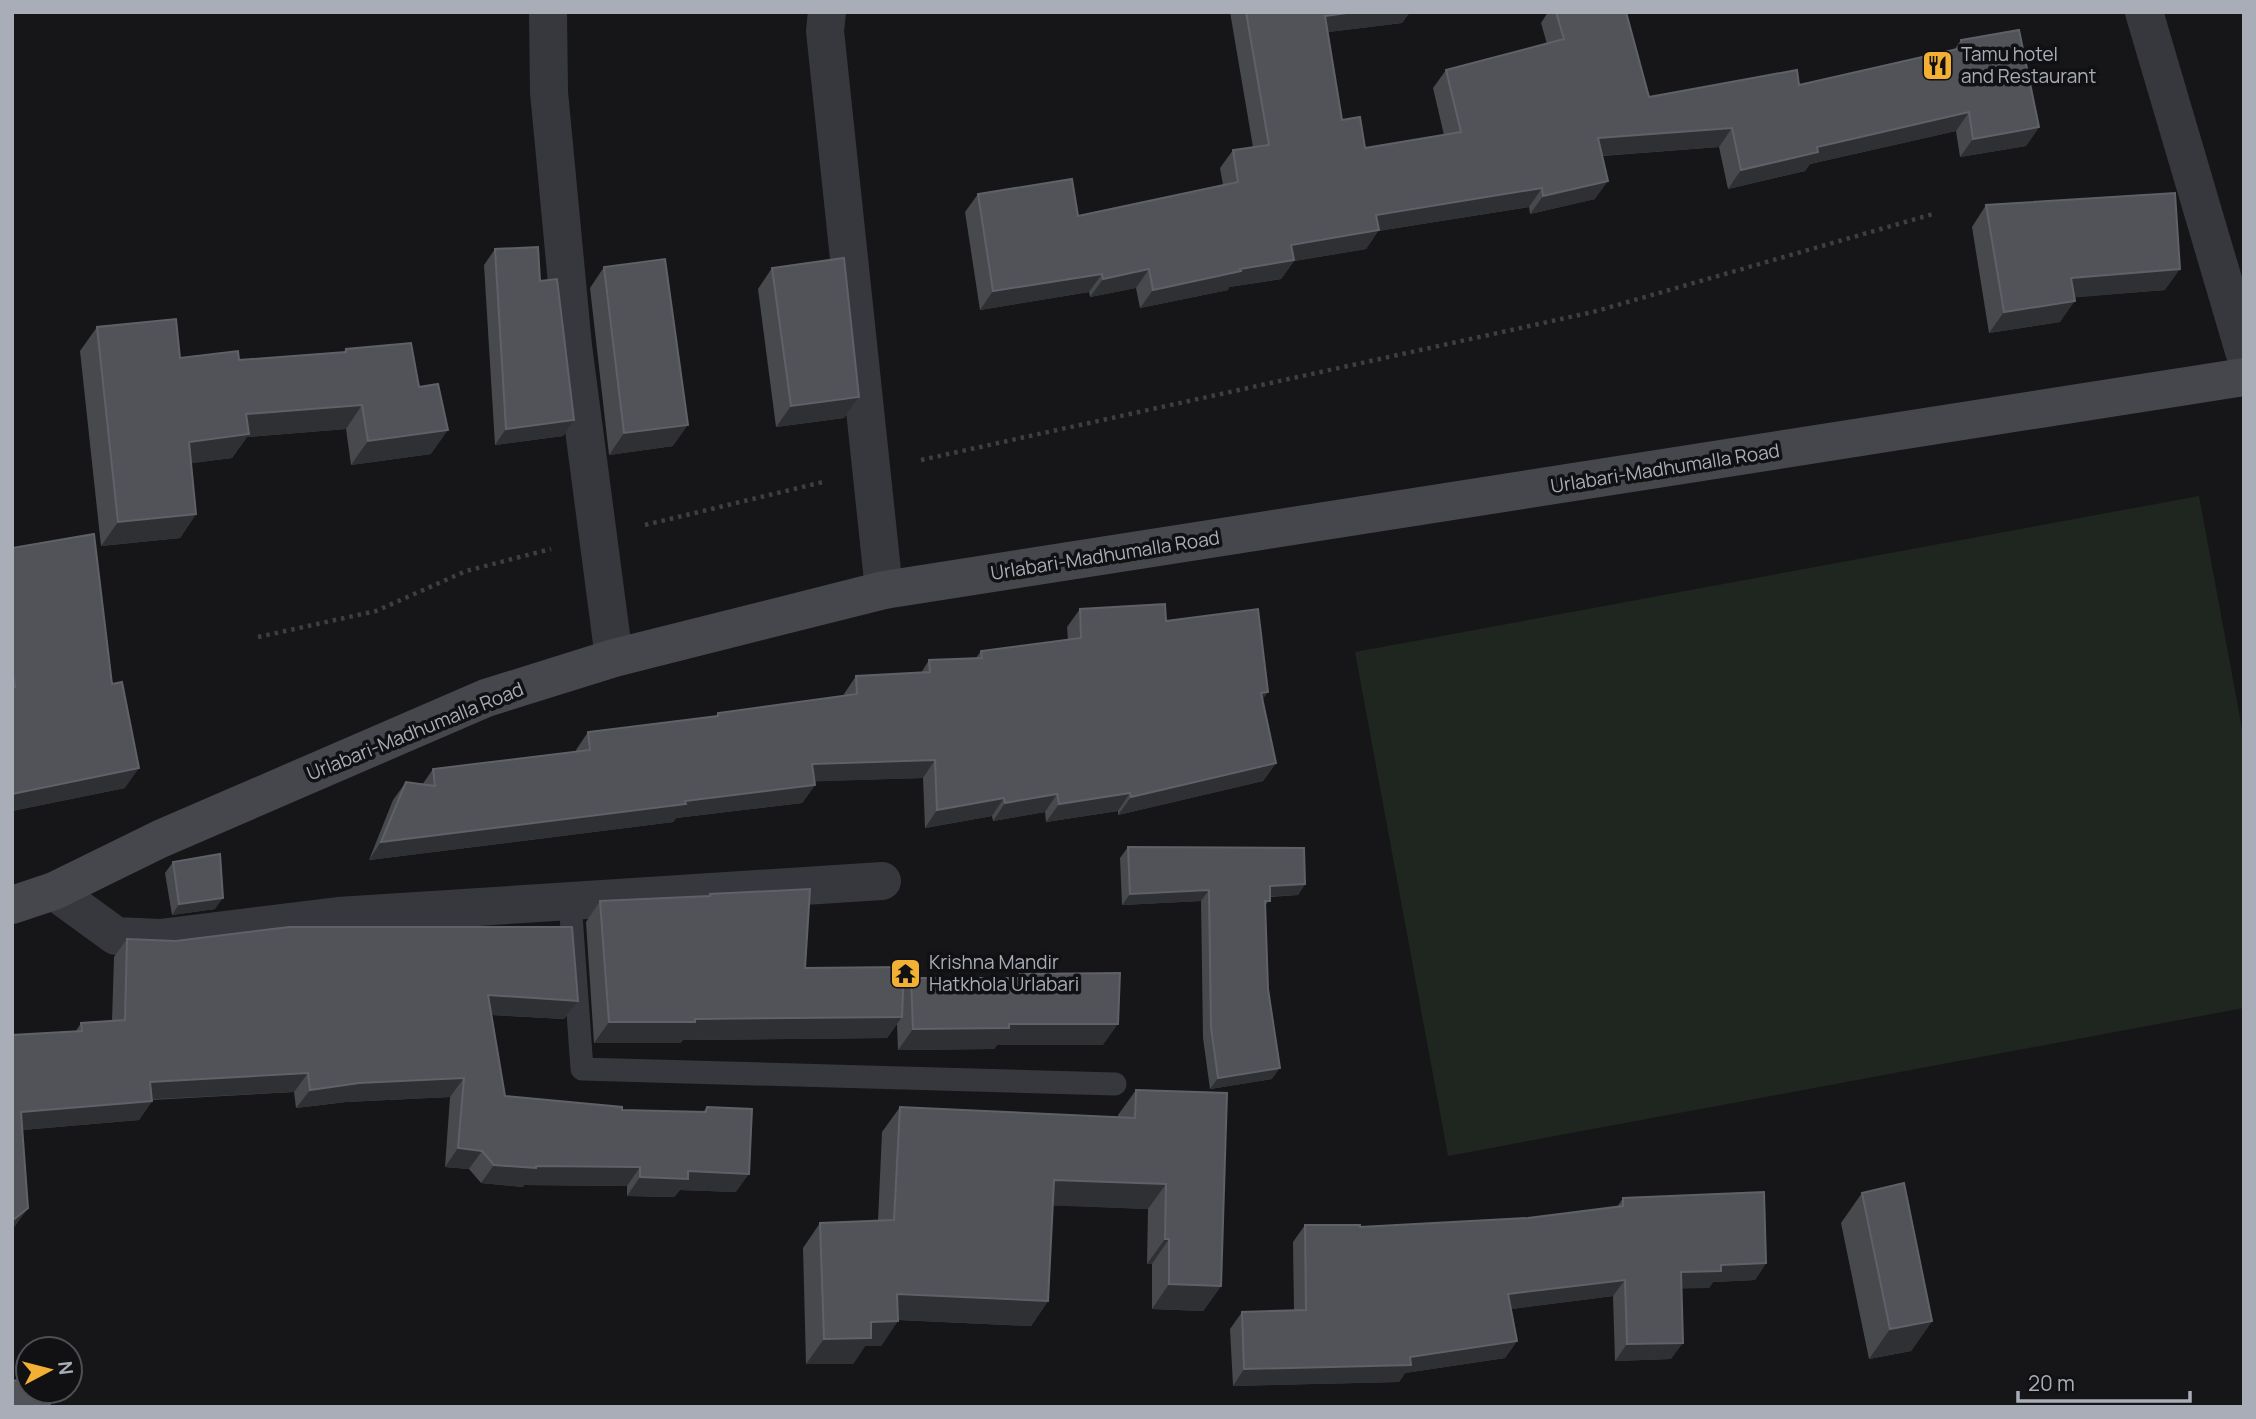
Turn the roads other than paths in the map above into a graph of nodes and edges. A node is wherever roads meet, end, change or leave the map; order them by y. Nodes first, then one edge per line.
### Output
1 (548, 12) edge
2 (827, 12) edge
3 (2144, 12) edge
4 (2244, 351) edge
5 (2244, 377) edge
6 (884, 590) junction
7 (614, 658) junction
8 (882, 881) dead end
9 (54, 891) junction
10 (570, 901) junction
11 (12, 905) edge
12 (1115, 1084) dead end

1 - 7 street
2 - 6 street
3 - 4 street
5 - 6 main road, Urlabari-Madhumalla Road
6 - 7 main road, Urlabari-Madhumalla Road
7 - 9 main road, Urlabari-Madhumalla Road
8 - 10 street
9 - 10 street
9 - 11 main road, Urlabari-Madhumalla Road
10 - 12 lane

